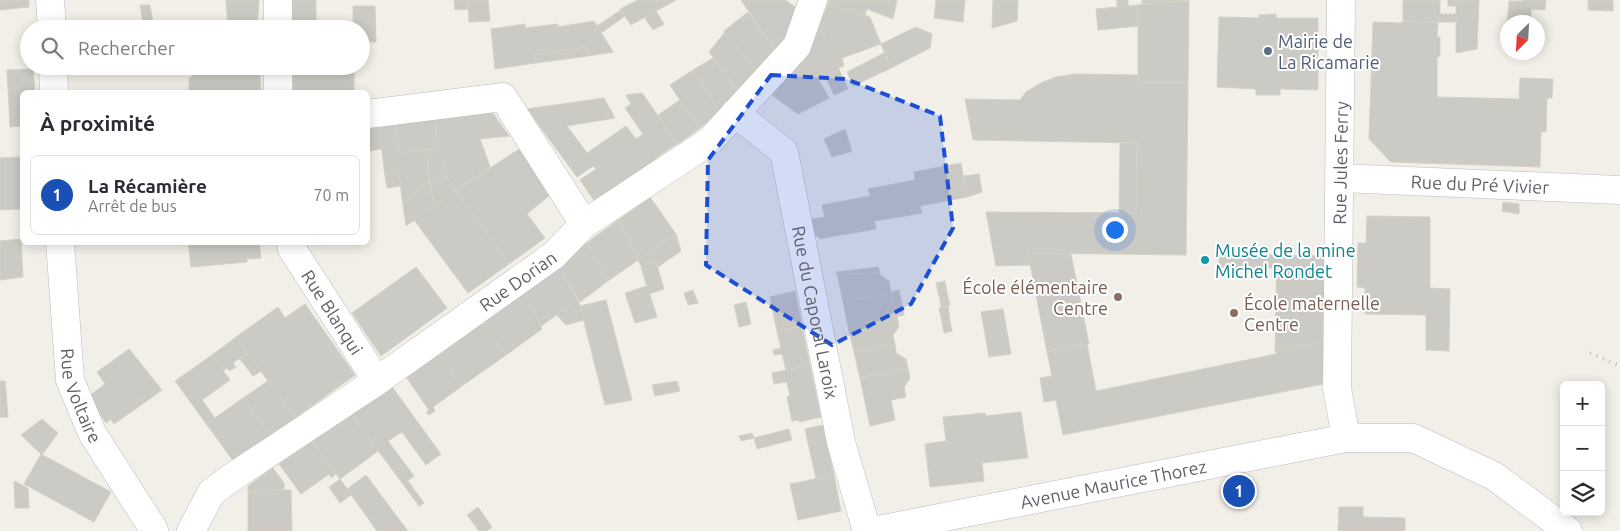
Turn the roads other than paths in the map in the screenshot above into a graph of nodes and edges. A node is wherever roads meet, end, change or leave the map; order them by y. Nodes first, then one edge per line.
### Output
1 (50, 0) edge
2 (278, 0) edge
3 (813, 0) edge
4 (1341, 4) edge
5 (51, 20) edge
6 (278, 20) edge
7 (53, 75) edge
8 (278, 75) edge
9 (54, 90) edge
10 (278, 90) edge
11 (735, 113) junction
12 (370, 114) edge
13 (1340, 178) junction
14 (1620, 190) edge
15 (584, 224) junction
16 (60, 245) edge
17 (291, 245) edge
18 (377, 381) junction
19 (1346, 438) junction
20 (161, 531) edge
21 (192, 531) edge
22 (867, 531) edge
23 (873, 531) edge
24 (1568, 531) edge

1 - 5 street
2 - 6 street
3 - 11 street, Rue Dorian
4 - 13 street, Rue Jules Ferry
7 - 9 street
8 - 10 street
11 - 15 street, Rue Dorian
11 - 22 street, Rue du Caporal Laroix
12 - 15 street
13 - 14 street, Rue du Pré Vivier
13 - 19 street, Rue Jules Ferry
15 - 18 street, Rue Dorian
16 - 20 street, Rue Voltaire
17 - 18 street, Rue Blanqui
18 - 21 street, Rue Dorian
19 - 23 street, Avenue Maurice Thorez
19 - 24 street, Avenue Maurice Thorez

